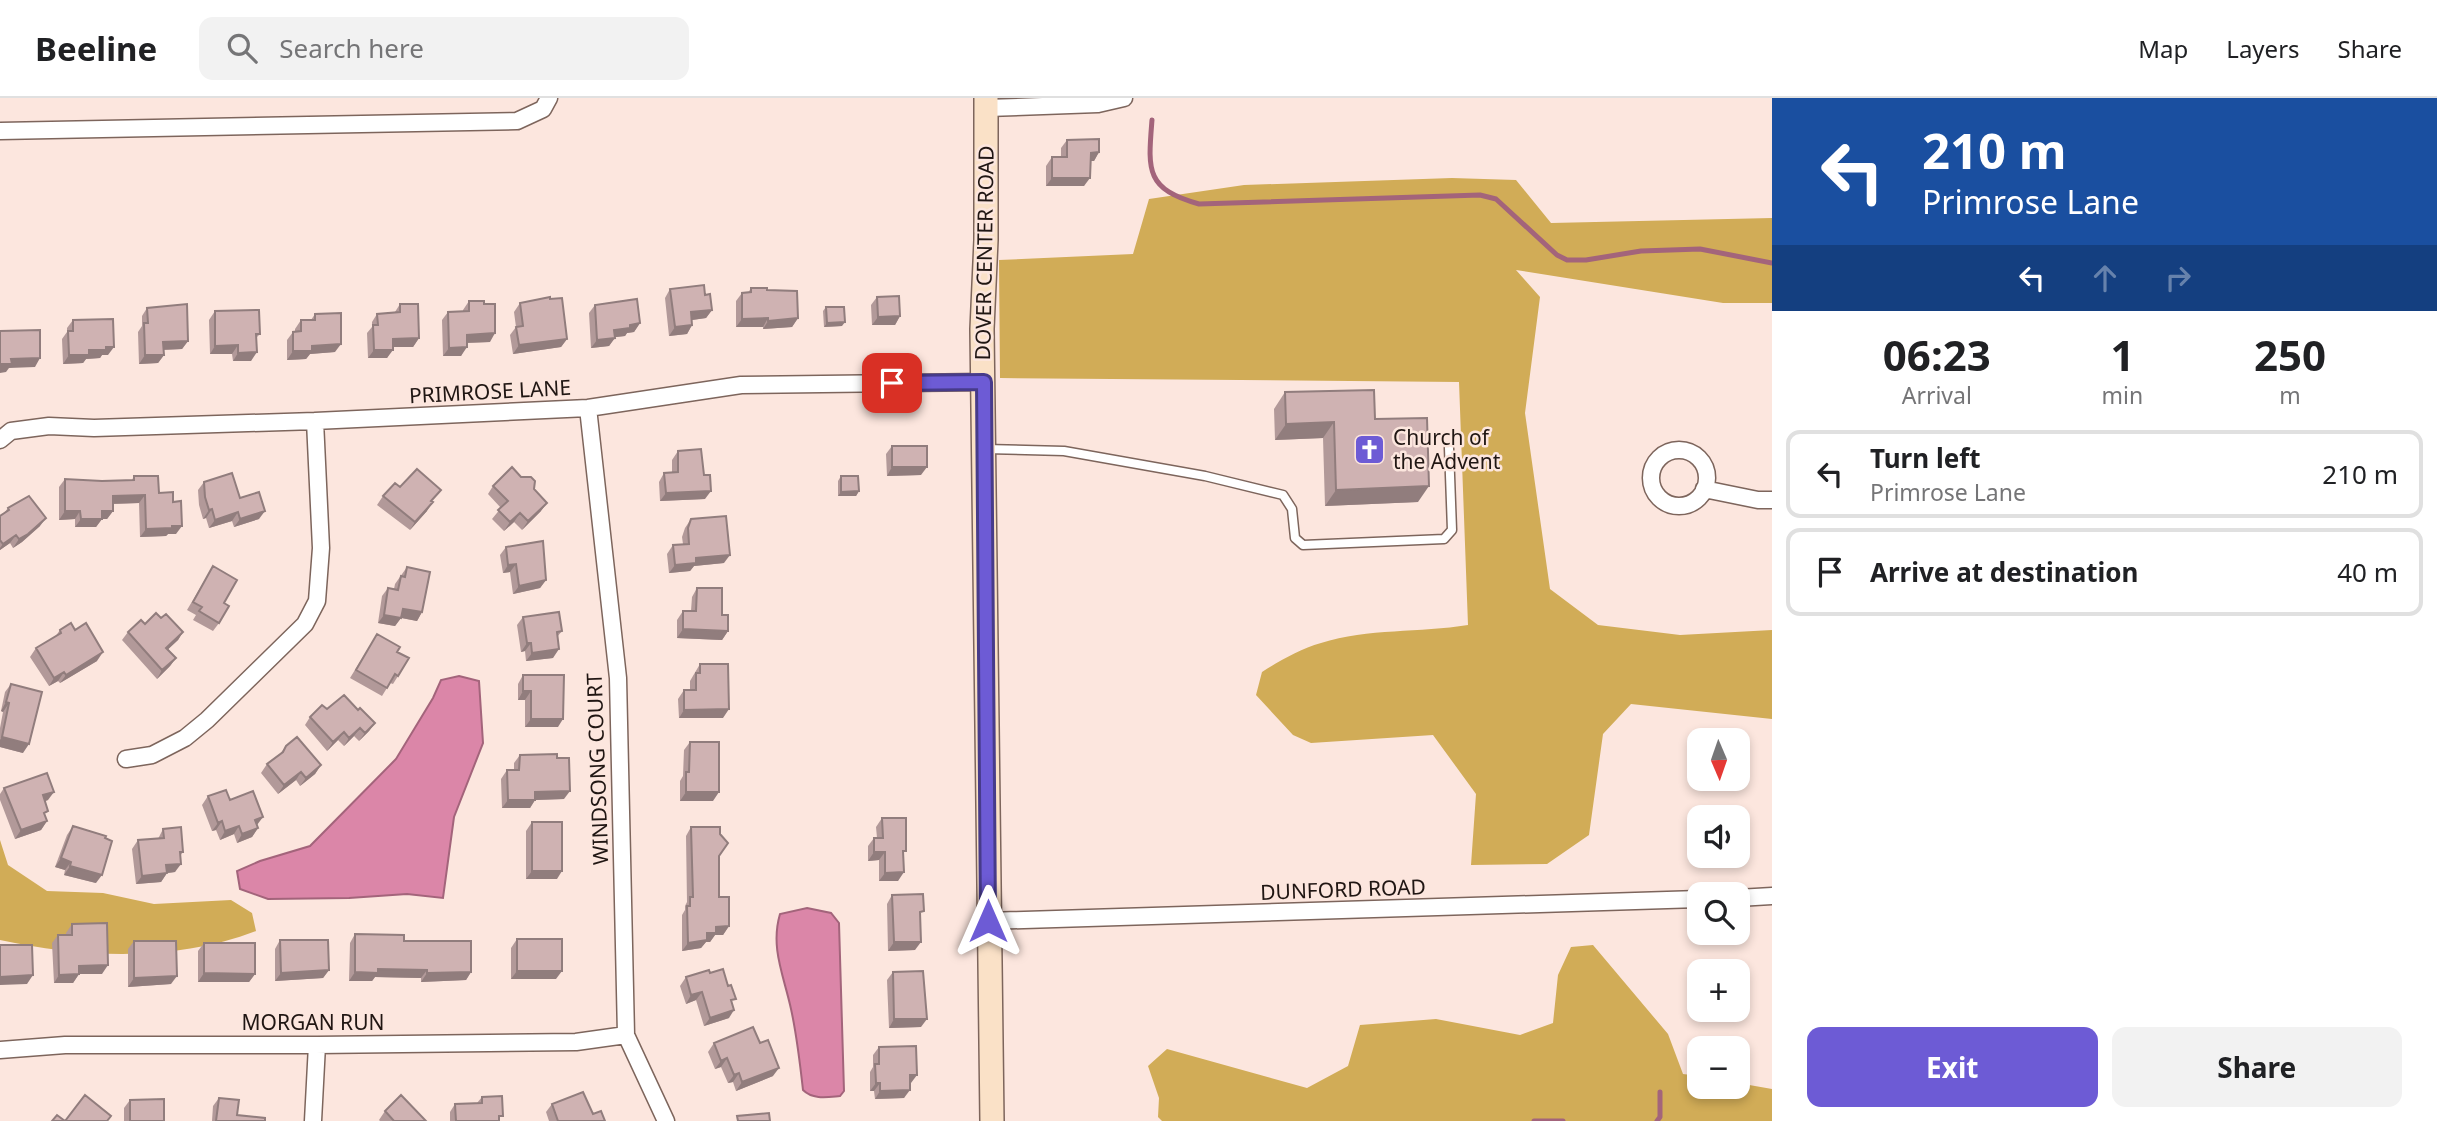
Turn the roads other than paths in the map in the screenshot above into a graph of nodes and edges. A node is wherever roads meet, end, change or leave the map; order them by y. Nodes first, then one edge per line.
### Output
1 (1124, 98) edge
2 (987, 103) edge
3 (546, 104) edge
4 (0, 131) edge
5 (984, 382) junction
6 (588, 408) junction
7 (315, 421) junction
8 (0, 440) edge
9 (1449, 448) dead end
10 (985, 449) junction
11 (1704, 489) dead end
12 (1772, 500) edge
13 (126, 759) dead end
14 (1772, 896) edge
15 (1750, 897) edge
16 (1687, 900) edge
17 (988, 921) junction
18 (626, 1035) junction
19 (317, 1045) junction
20 (0, 1050) edge
21 (313, 1121) edge
22 (666, 1121) edge
23 (992, 1121) edge

1 - 2 street
2 - 5 street, DOVER CENTER ROAD
3 - 4 street
5 - 6 street, PRIMROSE LANE
5 - 10 street, DOVER CENTER ROAD
6 - 7 street, PRIMROSE LANE
6 - 18 street, WINDSONG COURT
7 - 8 street, PRIMROSE LANE
7 - 13 street
9 - 10 lane
10 - 17 street, DOVER CENTER ROAD
11 - 12 street
14 - 15 street
16 - 17 street, DUNFORD ROAD
17 - 23 street, DOVER CENTER ROAD
18 - 19 street, MORGAN RUN
18 - 22 street, WINDSONG COURT
19 - 20 street, MORGAN RUN
19 - 21 street

